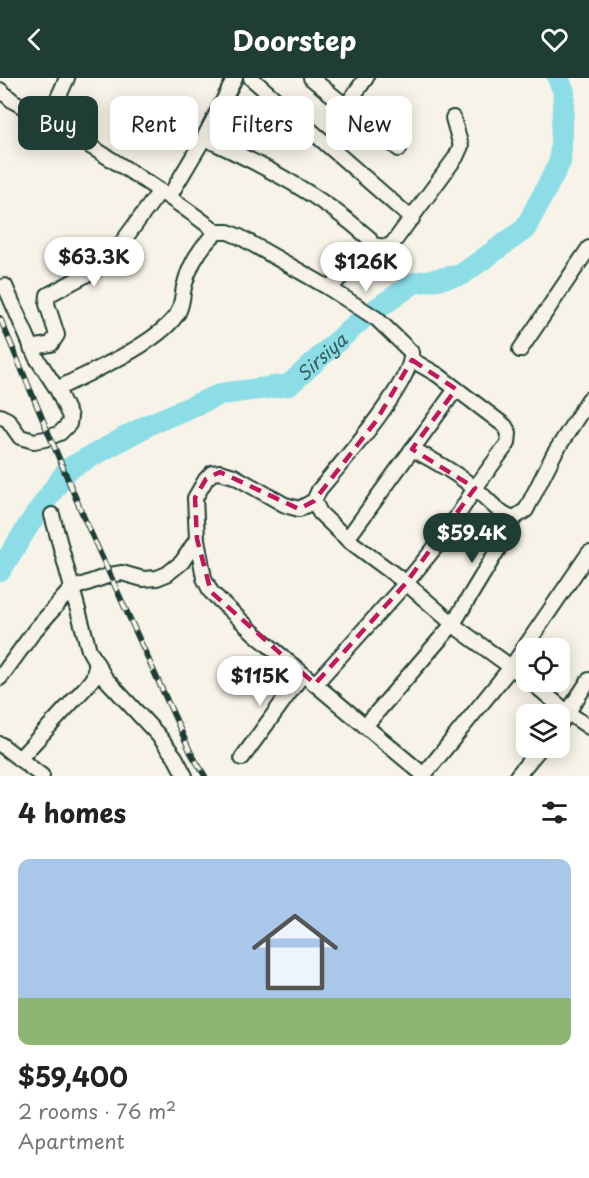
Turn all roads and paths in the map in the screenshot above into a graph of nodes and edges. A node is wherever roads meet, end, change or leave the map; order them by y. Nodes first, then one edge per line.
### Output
1 (67, 78) edge
2 (235, 78) edge
3 (251, 78) edge
4 (366, 78) edge
5 (316, 80) edge
6 (0, 90) edge
7 (59, 96) edge
8 (334, 96) edge
9 (353, 96) edge
10 (18, 103) edge
11 (453, 118) dead end
12 (204, 138) junction
13 (97, 150) edge
14 (165, 194) junction
15 (412, 219) junction
16 (217, 232) junction
17 (370, 245) junction
18 (589, 249) edge
19 (4, 286) dead end
20 (333, 291) junction
21 (32, 348) junction
22 (520, 350) dead end
23 (412, 360) junction
24 (57, 389) junction
25 (456, 389) junction
26 (589, 399) edge
27 (0, 416) edge
28 (412, 449) junction
29 (475, 488) junction
30 (314, 501) junction
31 (52, 515) dead end
32 (514, 518) junction
33 (197, 539) junction
34 (347, 539) junction
35 (589, 553) edge
36 (406, 583) junction
37 (71, 589) junction
38 (453, 624) junction
39 (97, 664) junction
40 (512, 666) junction
41 (516, 670) edge
42 (303, 674) junction
43 (0, 678) edge
44 (589, 680) edge
45 (315, 684) junction
46 (539, 692) edge
47 (551, 704) edge
48 (570, 709) edge
49 (570, 720) edge
50 (365, 726) junction
51 (589, 727) edge
52 (0, 744) edge
53 (242, 758) dead end
54 (532, 758) edge
55 (19, 759) junction
56 (42, 776) edge
57 (185, 776) edge
58 (424, 776) edge
59 (517, 776) edge

1 - 7 street
2 - 12 street
3 - 15 street
4 - 9 street
5 - 8 street
6 - 10 street
11 - 15 street
12 - 14 street
12 - 17 street
13 - 14 street
14 - 16 street
14 - 21 street
15 - 17 street
16 - 20 street
16 - 24 street
17 - 20 street
18 - 22 street
19 - 21 street
20 - 23 street
21 - 24 street
23 - 25 street
23 - 30 street
24 - 27 street
25 - 28 street
25 - 29 street
26 - 32 street
28 - 29 street
28 - 34 street
29 - 32 street
29 - 36 street
30 - 33 street
30 - 34 street
31 - 37 street
32 - 38 street
33 - 37 street
33 - 42 street
34 - 36 street
35 - 40 street
36 - 38 street
36 - 45 street
37 - 39 street
37 - 43 street
38 - 40 street
38 - 50 street
39 - 55 street
39 - 57 street
40 - 41 street
40 - 58 street
42 - 45 street
42 - 53 street
44 - 48 street
45 - 50 street
46 - 47 street
49 - 51 street
50 - 58 street
52 - 55 street
54 - 59 street
55 - 56 street

